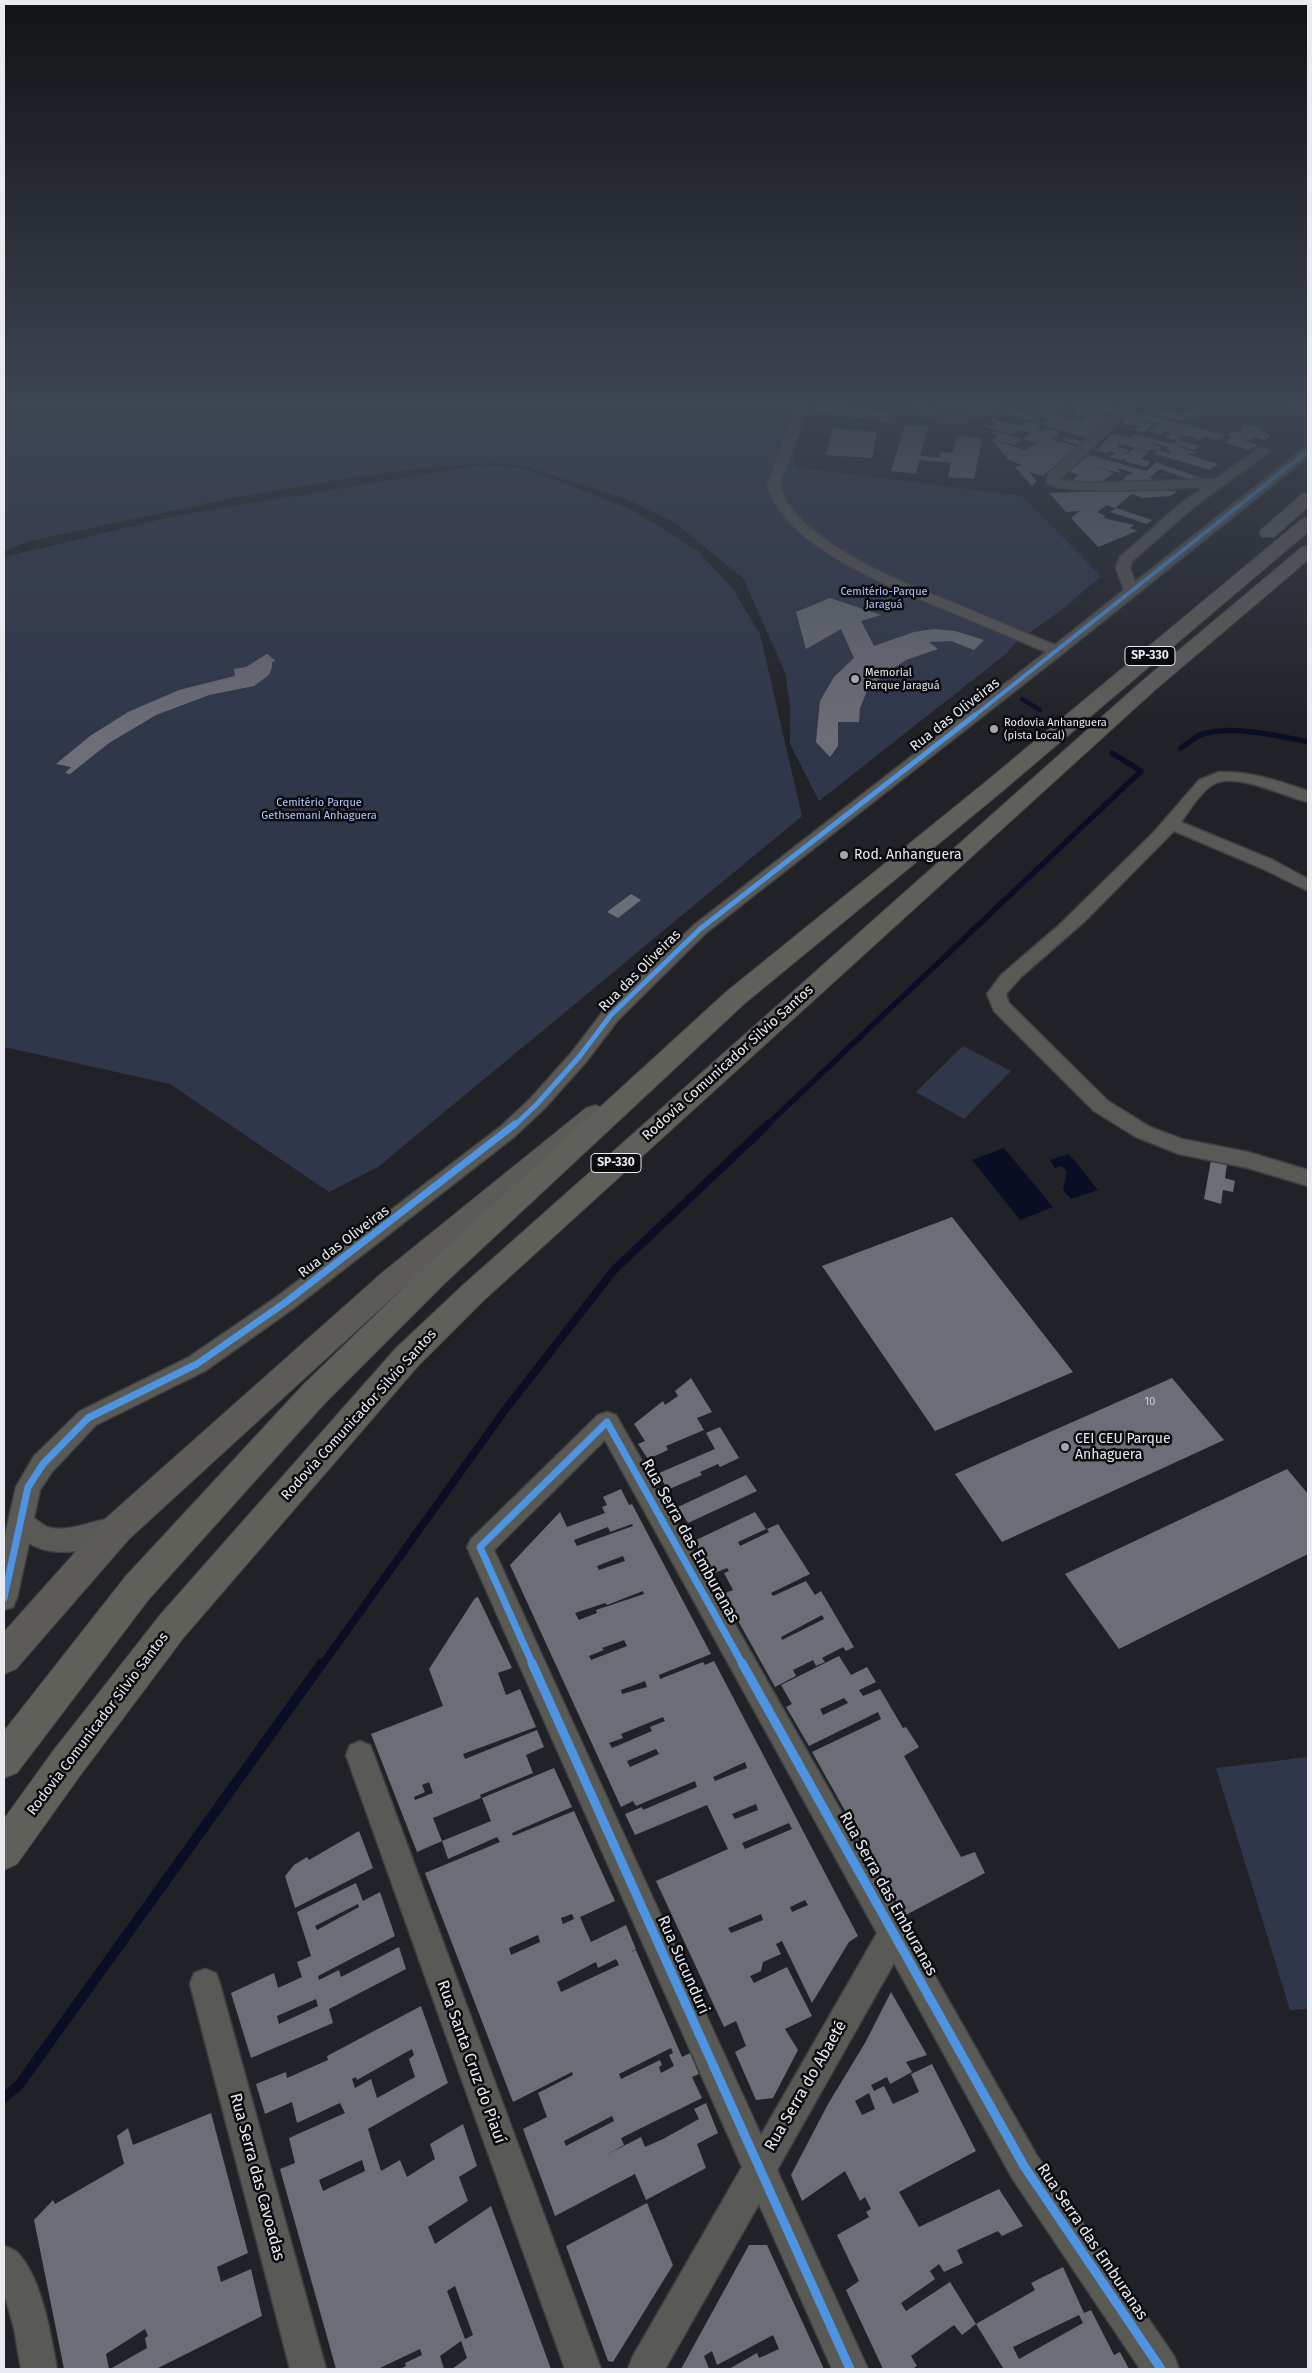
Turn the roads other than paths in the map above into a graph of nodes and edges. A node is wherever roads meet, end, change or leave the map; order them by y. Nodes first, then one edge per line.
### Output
1 (789, 514) edge
2 (1178, 514) edge
3 (1228, 514) edge
4 (1290, 514) edge
5 (1308, 523) edge
6 (1308, 551) edge
7 (1296, 569) edge
8 (1131, 590) junction
9 (1214, 602) junction
10 (1057, 651) junction
11 (1308, 797) edge
12 (1172, 824) junction
13 (1308, 886) edge
14 (661, 1065) junction
15 (1308, 1178) edge
16 (608, 1422) joint
17 (20, 1523) junction
18 (117, 1530) junction
19 (4, 1598) edge
20 (4, 1657) edge
21 (360, 1755) dead end
22 (4, 1760) edge
23 (4, 1851) edge
24 (894, 1933) junction
25 (205, 1984) dead end
26 (759, 2168) junction
27 (4, 2263) edge
28 (39, 2369) edge
29 (308, 2369) edge
30 (583, 2369) edge
31 (646, 2369) edge
32 (850, 2369) edge
33 (1161, 2369) edge

1 - 10 street
2 - 8 street
3 - 8 street, Rua das Oliveiras
4 - 9 highway
5 - 9 highway, SP-330
6 - 7 highway, Rodovia Comunicador Silvio Santos / SP-330
7 - 23 highway, Rodovia Comunicador Silvio Santos / SP-330
8 - 10 street, Rua das Oliveiras
9 - 14 highway, SP-330
10 - 17 street, Rua das Oliveiras
11 - 12 street
12 - 13 street
12 - 15 street
14 - 18 main road
14 - 22 highway, SP-330
16 - 24 street, Rua Serra das Emburanas
16 - 26 street, Rua Sucunduri
17 - 18 street
17 - 19 street, Rua das Oliveiras
18 - 20 main road
21 - 30 street, Rua Santa Cruz do Piauí
24 - 26 street, Rua Serra do Abaeté
24 - 33 street, Rua Serra das Emburanas
25 - 29 street, Rua Serra das Cavoadas
26 - 31 street, Rua Serra do Abaeté
26 - 32 street, Rua Sucunduri
27 - 28 street

